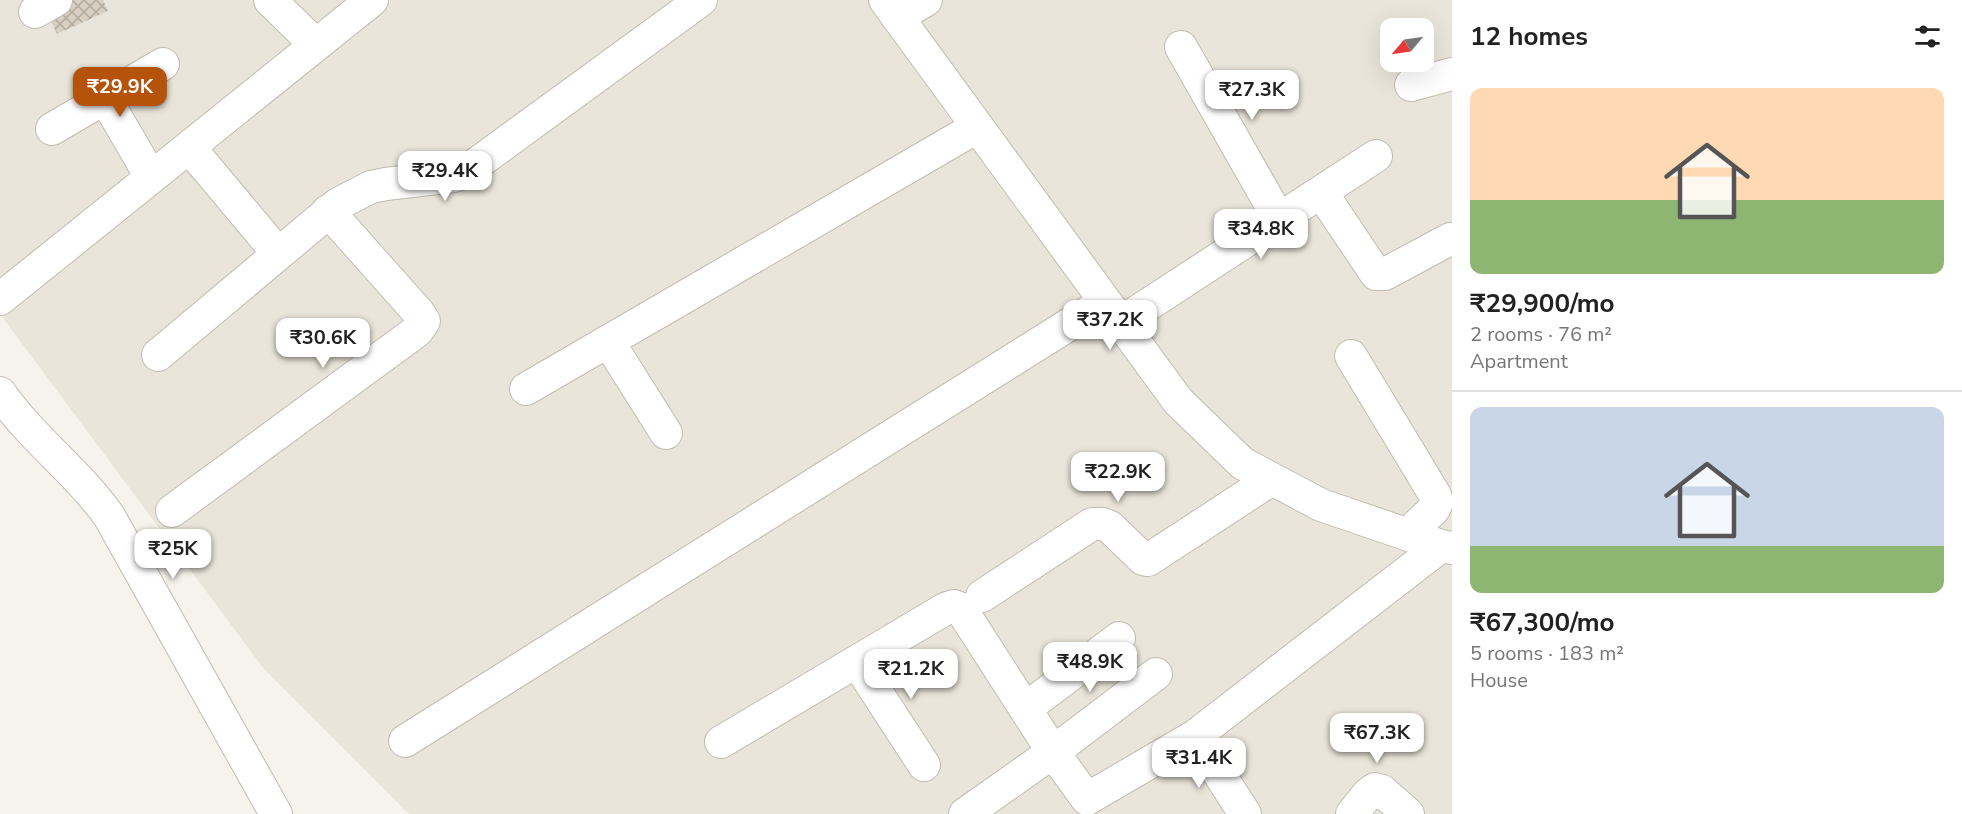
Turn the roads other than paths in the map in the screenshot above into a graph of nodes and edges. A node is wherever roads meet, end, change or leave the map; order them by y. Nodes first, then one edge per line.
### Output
1 (270, 0) edge
2 (372, 0) edge
3 (700, 0) edge
4 (926, 0) edge
5 (891, 9) edge
6 (316, 45) junction
7 (1181, 47) dead end
8 (163, 64) dead end
9 (1452, 74) edge
10 (1411, 85) dead end
11 (105, 98) junction
12 (978, 127) junction
13 (52, 129) dead end
14 (189, 147) junction
15 (1376, 156) dead end
16 (151, 177) junction
17 (1321, 192) junction
18 (328, 212) junction
19 (1279, 219) junction
20 (1450, 239) dead end
21 (271, 245) dead end
22 (0, 299) edge
23 (1112, 313) junction
24 (608, 341) junction
25 (158, 355) dead end
26 (1351, 356) dead end
27 (526, 389) dead end
28 (0, 393) edge
29 (666, 433) dead end
30 (1272, 479) junction
31 (172, 511) dead end
32 (1407, 534) junction
33 (1446, 547) edge
34 (982, 596) dead end
35 (1119, 638) dead end
36 (857, 662) junction
37 (1156, 674) dead end
38 (1025, 709) junction
39 (1195, 736) junction
40 (405, 741) dead end
41 (721, 742) dead end
42 (1053, 752) junction
43 (924, 765) dead end
44 (1091, 807) edge
45 (276, 814) edge
46 (965, 814) edge
47 (1245, 814) edge
48 (1352, 814) edge
49 (1408, 814) edge

1 - 6 street
2 - 6 street
3 - 18 street
4 - 5 street
5 - 12 street
6 - 14 street
7 - 19 street
8 - 11 street
9 - 10 street
11 - 13 street
11 - 16 street
12 - 23 street
12 - 24 street
14 - 16 street
14 - 21 street
15 - 17 street
16 - 22 street
17 - 19 street
17 - 20 street
18 - 25 street
18 - 31 street
19 - 23 street
23 - 30 street
23 - 40 street
24 - 27 street
24 - 29 street
26 - 32 street
28 - 45 street
30 - 32 street
30 - 34 street
32 - 33 street
33 - 39 street
35 - 38 street
36 - 38 street
36 - 41 street
36 - 43 street
37 - 42 street
38 - 42 street
39 - 44 street
39 - 47 street
42 - 44 street
42 - 46 street
48 - 49 street

